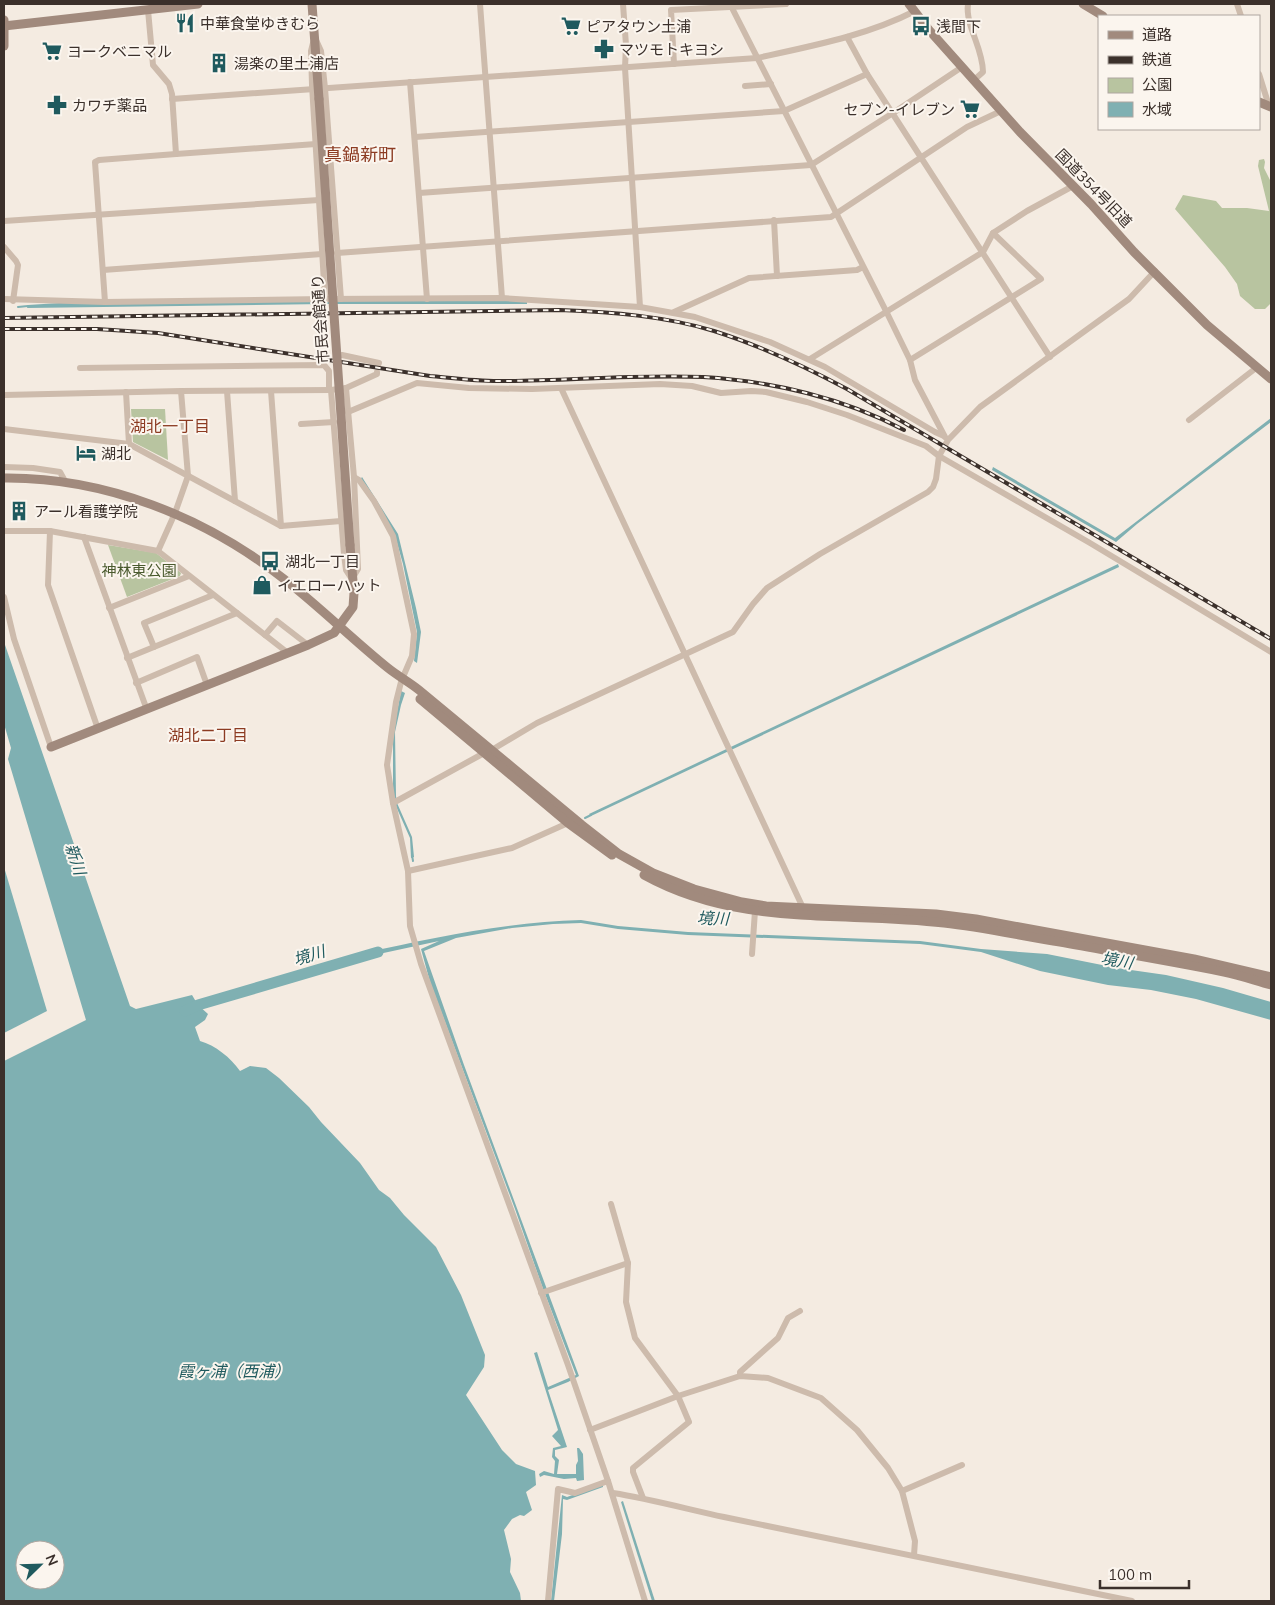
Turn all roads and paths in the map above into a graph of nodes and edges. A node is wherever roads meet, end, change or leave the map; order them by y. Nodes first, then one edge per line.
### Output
1 (197, 4) edge
2 (312, 4) edge
3 (480, 4) edge
4 (623, 4) edge
5 (786, 4) edge
6 (968, 4) edge
7 (1083, 4) edge
8 (731, 5) edge
9 (912, 8) edge
10 (148, 10) junction
11 (1101, 15) edge
12 (4, 20) edge
13 (4, 26) edge
14 (847, 36) junction
15 (4, 46) edge
16 (758, 58) junction
17 (674, 64) junction
18 (962, 67) junction
19 (624, 68) junction
20 (867, 74) junction
21 (485, 77) junction
22 (1260, 77) edge
23 (974, 80) junction
24 (410, 82) junction
25 (771, 84) junction
26 (745, 86) dead end
27 (318, 89) junction
28 (172, 99) junction
29 (1270, 106) edge
30 (784, 111) junction
31 (1001, 111) junction
32 (894, 113) junction
33 (628, 123) junction
34 (489, 132) junction
35 (415, 137) junction
36 (316, 144) junction
37 (176, 154) junction
38 (922, 158) junction
39 (811, 165) junction
40 (631, 178) junction
41 (1073, 186) junction
42 (494, 187) junction
43 (419, 193) junction
44 (319, 200) junction
45 (99, 214) junction
46 (837, 214) junction
47 (774, 220) junction
48 (4, 221) edge
49 (635, 231) junction
50 (993, 233) junction
51 (498, 241) junction
52 (4, 247) edge
53 (423, 248) junction
54 (983, 252) junction
55 (337, 253) junction
56 (322, 254) junction
57 (863, 267) junction
58 (103, 270) junction
59 (1155, 272) junction
60 (777, 276) junction
61 (1011, 296) junction
62 (502, 298) junction
63 (4, 299) edge
64 (325, 299) junction
65 (341, 299) junction
66 (427, 299) junction
67 (13, 300) junction
68 (106, 302) junction
69 (640, 307) junction
70 (886, 311) junction
71 (674, 312) junction
72 (342, 355) dead end
73 (1050, 357) junction
74 (810, 359) junction
75 (910, 360) junction
76 (80, 368) dead end
77 (1256, 368) junction
78 (1271, 379) edge
79 (346, 388) junction
80 (561, 388) junction
81 (330, 390) junction
82 (227, 391) junction
83 (271, 391) junction
84 (126, 392) junction
85 (181, 392) junction
86 (4, 395) edge
87 (348, 412) junction
88 (1189, 420) dead end
89 (334, 422) junction
90 (301, 424) dead end
91 (4, 429) edge
92 (946, 438) junction
93 (129, 444) junction
94 (939, 456) junction
95 (4, 467) edge
96 (188, 476) junction
97 (354, 477) junction
98 (4, 478) edge
99 (66, 483) junction
100 (235, 501) junction
101 (175, 513) junction
102 (341, 521) junction
103 (281, 526) junction
104 (4, 531) edge
105 (50, 531) junction
106 (84, 537) junction
107 (158, 551) junction
108 (189, 576) junction
109 (352, 579) junction
110 (214, 594) junction
111 (4, 597) edge
112 (109, 608) junction
113 (237, 612) junction
114 (339, 627) junction
115 (265, 635) junction
116 (308, 645) junction
117 (154, 647) junction
118 (1271, 652) edge
119 (288, 653) junction
120 (686, 655) junction
121 (127, 658) junction
122 (402, 680) junction
123 (136, 683) junction
124 (207, 685) junction
125 (147, 710) junction
126 (98, 729) junction
127 (51, 747) joint
128 (488, 752) junction
129 (393, 803) junction
130 (568, 823) junction
131 (408, 870) junction
132 (805, 912) junction
133 (754, 916) junction
134 (752, 953) dead end
135 (1271, 977) edge
136 (1271, 985) edge
137 (611, 1204) dead end
138 (628, 1263) junction
139 (541, 1293) junction
140 (800, 1311) dead end
141 (740, 1376) junction
142 (678, 1396) junction
143 (590, 1430) junction
144 (962, 1465) dead end
145 (608, 1481) junction
146 (902, 1491) junction
147 (613, 1494) junction
148 (643, 1498) junction
149 (914, 1555) junction
150 (548, 1601) edge
151 (645, 1601) edge
152 (1132, 1601) edge

1 - 10 street
2 - 27 street, 市民会館通り
3 - 21 street
4 - 19 street
5 - 8 street
6 - 23 street
7 - 11 street
8 - 16 street
8 - 17 street
9 - 14 street
9 - 18 street, 国道354号旧道
10 - 13 street
10 - 28 street
12 - 13 street
13 - 15 street
14 - 16 street
14 - 20 street
16 - 17 street
16 - 25 street
17 - 19 street
18 - 23 street, 国道354号旧道
18 - 32 street
19 - 21 street
19 - 33 street
20 - 30 street
20 - 32 street
21 - 24 street
21 - 34 street
22 - 29 street
23 - 31 street, 国道354号旧道
24 - 27 street
24 - 35 street
25 - 26 street
25 - 30 street
27 - 28 street
27 - 36 street
27 - 55 street
27 - 109 street, 市民会館通り, bridge
28 - 37 street
30 - 33 street
30 - 39 street
31 - 38 street
31 - 41 street, 国道354号旧道
32 - 38 street
32 - 39 street
33 - 34 street
33 - 40 street
34 - 35 street
34 - 42 street
35 - 43 street
36 - 37 street
36 - 44 street
37 - 45 street
38 - 46 street
38 - 54 street
39 - 40 street
39 - 46 street
40 - 42 street
40 - 49 street
41 - 50 street
41 - 59 street, 国道354号旧道
42 - 43 street
42 - 51 street
43 - 53 street
44 - 45 street
44 - 56 street
45 - 48 street
45 - 58 street
46 - 47 street
46 - 57 street
47 - 49 street
47 - 60 street
49 - 51 street
49 - 69 street
50 - 54 street
50 - 61 street
51 - 53 street
51 - 62 street
52 - 67 street
53 - 55 street
53 - 66 street
54 - 61 street
54 - 70 street
55 - 65 street
56 - 58 street
56 - 64 street
57 - 60 street
57 - 70 street
58 - 68 street
59 - 73 street
59 - 77 street, 国道354号旧道
60 - 71 street
61 - 73 street
61 - 75 street
62 - 66 street
62 - 69 street
63 - 67 street
64 - 65 street
64 - 68 street
65 - 66 street
67 - 68 street
69 - 71 street
70 - 74 street
70 - 75 street
71 - 74 street
72 - 79 street
73 - 92 street
74 - 92 street
75 - 92 street
76 - 81 street
77 - 78 street, 国道354号旧道
77 - 88 street
79 - 81 street
79 - 87 street
80 - 87 street
80 - 94 street
80 - 120 street
81 - 83 street
81 - 89 street
82 - 83 street
82 - 85 street
82 - 100 street
83 - 103 street
84 - 85 street
84 - 86 street
84 - 93 street
85 - 96 street
87 - 97 street
89 - 90 street
89 - 102 street
91 - 93 street
92 - 94 street
93 - 96 street
94 - 118 street
94 - 120 street
95 - 99 street
96 - 100 street
96 - 101 street
97 - 109 street
97 - 122 street
98 - 99 street
99 - 101 street
100 - 103 street
101 - 107 street
101 - 114 street
102 - 103 street
102 - 109 street
104 - 105 street
105 - 106 street
105 - 126 street
106 - 107 street
106 - 112 street
107 - 108 street
108 - 110 street
108 - 112 street
109 - 114 street, 市民会館通り
110 - 113 street
110 - 117 street
111 - 127 street
112 - 121 street
113 - 115 street
113 - 117 street
114 - 116 street
114 - 122 street
115 - 116 street
115 - 119 street
116 - 119 street
117 - 121 street
119 - 124 street
120 - 128 street
120 - 132 street
121 - 123 street
122 - 128 street
122 - 129 street
123 - 124 street
123 - 125 street
124 - 125 street
125 - 126 street
126 - 127 street
128 - 129 street
128 - 130 street
128 - 132 street
129 - 131 street
130 - 131 street
130 - 133 street
131 - 139 street
132 - 133 street
132 - 135 street
132 - 136 street
133 - 134 street
137 - 138 street
138 - 139 street
138 - 142 street
139 - 143 street
140 - 141 street
141 - 142 street
141 - 146 street
142 - 143 street
142 - 148 street
143 - 145 street
144 - 146 street
145 - 147 street
145 - 150 street
146 - 149 street
147 - 148 street
147 - 151 street
148 - 149 street
149 - 152 street

